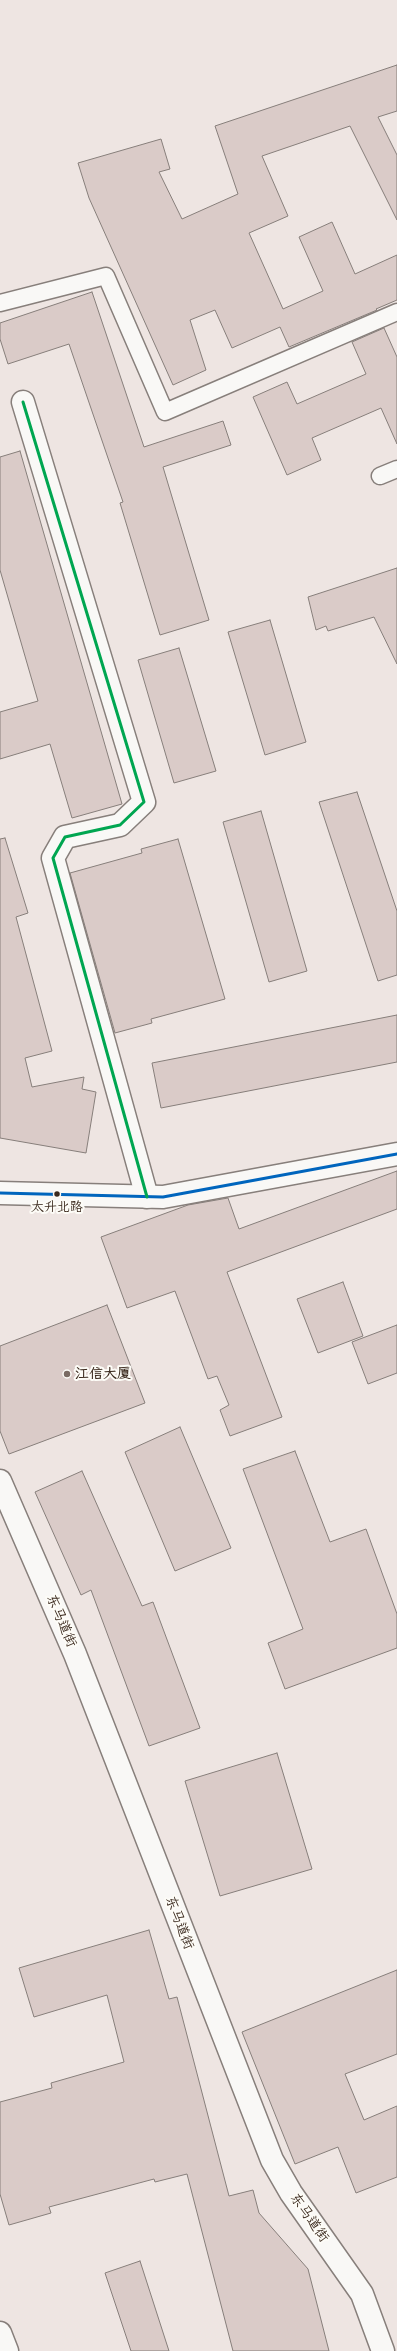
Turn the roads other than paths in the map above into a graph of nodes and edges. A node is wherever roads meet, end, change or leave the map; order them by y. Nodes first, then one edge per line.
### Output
1 (0, 304) edge
2 (397, 312) edge
3 (23, 402) dead end
4 (397, 469) edge
5 (380, 476) dead end
6 (397, 1154) edge
7 (0, 1194) edge
8 (147, 1197) junction
9 (0, 1480) edge
10 (0, 2333) edge
11 (6, 2351) edge
12 (383, 2351) edge

1 - 2 lane
3 - 8 street
4 - 5 lane
6 - 8 street
7 - 8 street
9 - 12 street, 东马道街
10 - 11 street

